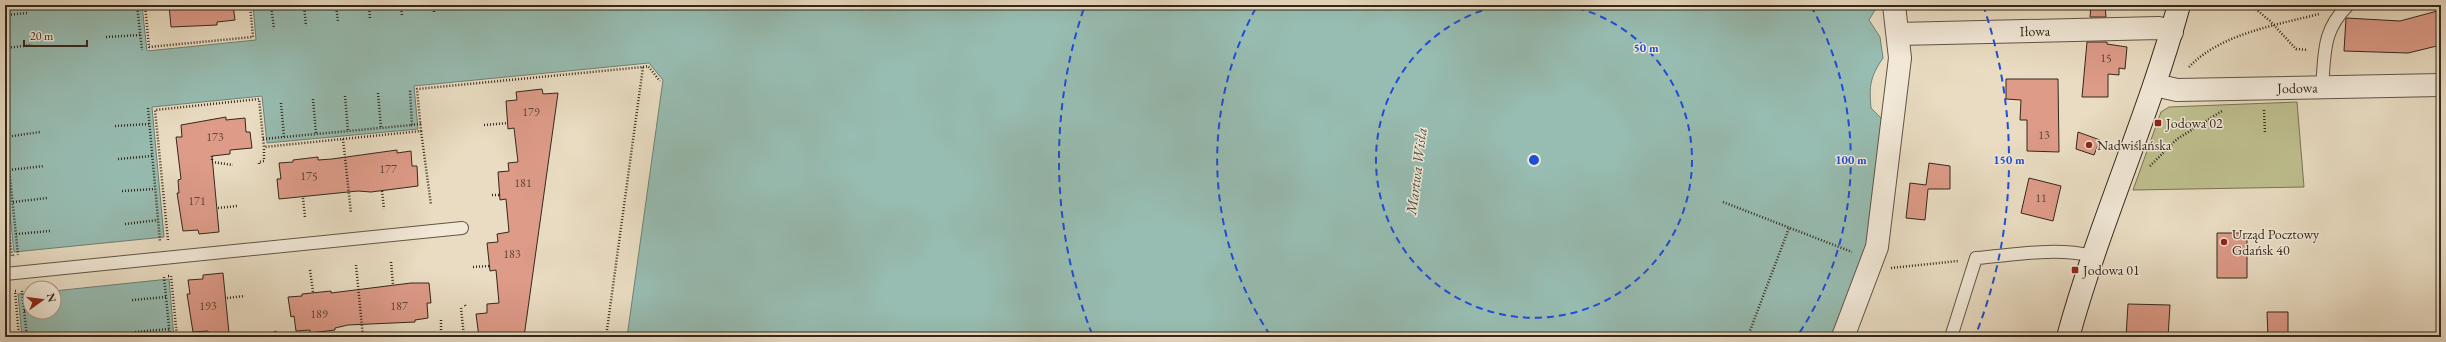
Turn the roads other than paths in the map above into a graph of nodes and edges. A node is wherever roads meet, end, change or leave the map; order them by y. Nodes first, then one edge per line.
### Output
1 (1894, 5) edge
2 (2179, 5) edge
3 (2346, 6) edge
4 (2172, 32) junction
5 (1898, 34) junction
6 (2155, 85) junction
7 (2441, 85) edge
8 (2322, 87) junction
9 (462, 228) dead end
10 (2093, 256) junction
11 (5, 274) edge
12 (1843, 337) edge
13 (1951, 337) edge
14 (2068, 337) edge

1 - 5 street
2 - 4 street
3 - 8 lane
4 - 5 street, Iłowa
4 - 6 street
5 - 12 street
6 - 8 street, Jodowa
6 - 10 street
7 - 8 street, Jodowa
9 - 11 lane
10 - 13 lane
10 - 14 street

